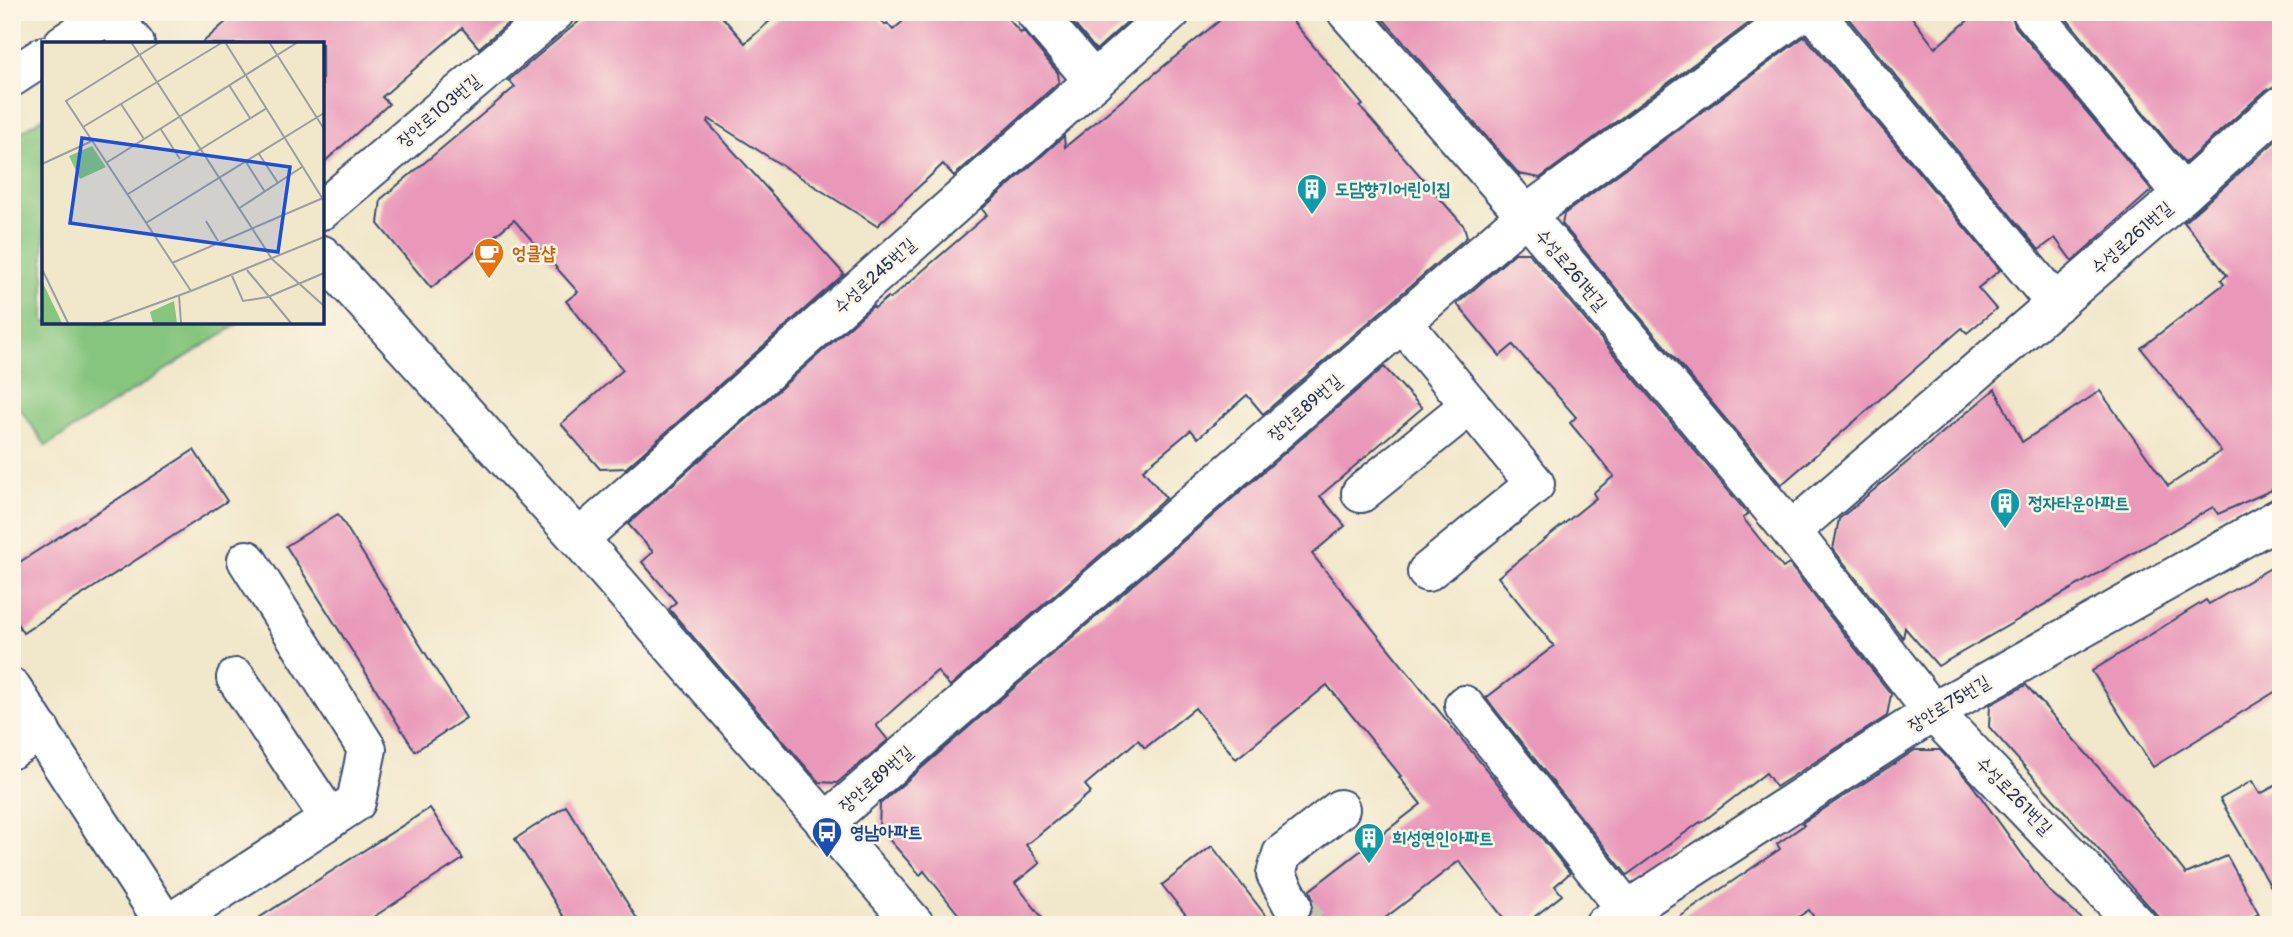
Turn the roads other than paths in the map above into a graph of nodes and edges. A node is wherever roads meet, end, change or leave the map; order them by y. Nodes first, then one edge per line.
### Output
1 (555, 12) edge
2 (1035, 12) edge
3 (1171, 12) edge
4 (1347, 12) edge
5 (1801, 12) edge
6 (1814, 12) edge
7 (2032, 12) edge
8 (108, 13) edge
9 (66, 42) edge
10 (133, 42) edge
11 (42, 57) edge
12 (12, 77) edge
13 (1094, 81) junction
14 (2281, 106) edge
15 (2183, 194) junction
16 (324, 208) edge
17 (1525, 215) junction
18 (324, 257) edge
19 (2056, 304) junction
20 (1403, 323) junction
21 (1470, 405) junction
22 (1361, 493) dead end
23 (2281, 517) edge
24 (1791, 531) junction
25 (579, 539) junction
26 (247, 560) dead end
27 (1427, 572) dead end
28 (236, 678) dead end
29 (12, 688) edge
30 (1464, 705) dead end
31 (1933, 712) junction
32 (26, 740) edge
33 (1340, 809) dead end
34 (330, 819) junction
35 (825, 823) junction
36 (1292, 904) tunnel mouth
37 (1615, 917) edge
38 (166, 925) edge
39 (915, 925) edge
40 (2137, 925) edge

1 - 16 street, 장안로103번길
2 - 13 street
3 - 13 street, 수성로245번길
4 - 17 street, 수성로261번길
5 - 17 street, 장안로89번길
6 - 19 street
7 - 15 street
8 - 9 street
8 - 10 street
11 - 12 street
13 - 25 street, 수성로245번길
14 - 15 street, 수성로261번길
15 - 19 street, 수성로261번길
17 - 20 street, 장안로89번길
17 - 24 street, 수성로261번길
18 - 25 street
19 - 24 street, 수성로261번길
20 - 21 street
20 - 35 street, 장안로89번길
21 - 22 street
21 - 27 street
23 - 31 street, 장안로75번길
24 - 31 street, 수성로261번길
25 - 35 street
26 - 34 street
28 - 34 street
29 - 32 street
30 - 37 street, 장안로75번길
31 - 37 street, 장안로75번길
31 - 40 street, 수성로261번길
32 - 38 street
33 - 36 street
34 - 38 street
35 - 39 street

